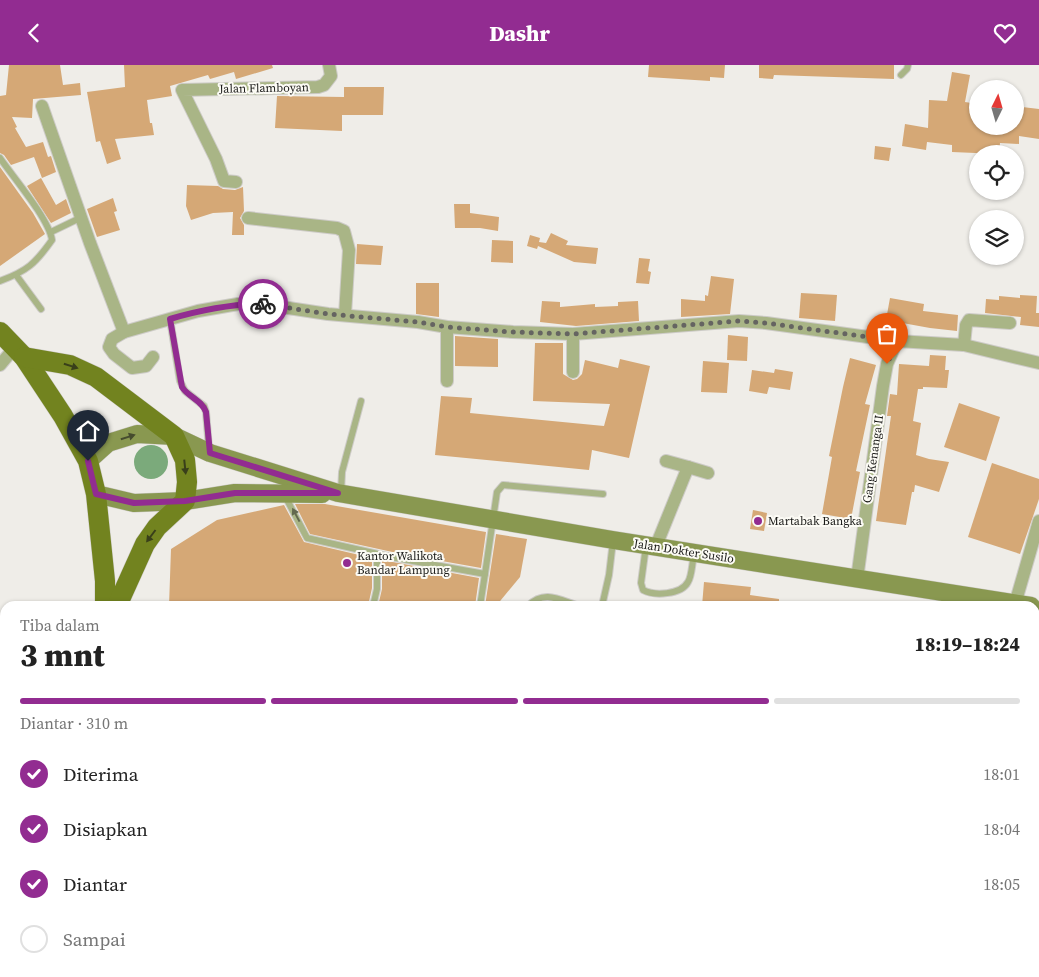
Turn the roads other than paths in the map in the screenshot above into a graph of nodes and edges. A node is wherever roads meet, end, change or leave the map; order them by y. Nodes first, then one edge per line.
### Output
1 (329, 65) edge
2 (908, 65) edge
3 (901, 75) dead end
4 (42, 106) dead end
5 (0, 158) edge
6 (236, 182) dead end
7 (80, 218) junction
8 (248, 218) dead end
9 (51, 232) junction
10 (16, 275) junction
11 (0, 281) edge
12 (41, 309) dead end
13 (345, 315) junction
14 (170, 319) junction
15 (1010, 323) dead end
16 (447, 327) junction
17 (0, 332) edge
18 (124, 332) junction
19 (572, 334) junction
20 (897, 341) junction
21 (964, 345) junction
22 (19, 352) junction
23 (153, 357) dead end
24 (1039, 363) edge
25 (0, 365) edge
26 (573, 372) dead end
27 (447, 381) dead end
28 (361, 401) dead end
29 (174, 436) junction
30 (210, 453) junction
31 (88, 461) junction
32 (666, 461) dead end
33 (688, 467) junction
34 (708, 473) dead end
35 (96, 494) junction
36 (284, 494) junction
37 (339, 494) junction
38 (603, 495) dead end
39 (185, 501) junction
40 (493, 520) junction
41 (1039, 521) edge
42 (613, 540) junction
43 (651, 546) junction
44 (694, 552) junction
45 (377, 554) junction
46 (485, 574) junction
47 (857, 579) junction
48 (105, 601) edge
49 (119, 601) edge
50 (374, 601) edge
51 (481, 601) edge
52 (533, 601) edge
53 (564, 601) edge
54 (603, 601) edge
55 (987, 601) edge
56 (1024, 601) edge

1 - 6 street, Jalan Flamboyan
2 - 3 lane
4 - 7 street
5 - 9 lane
7 - 9 lane
7 - 18 street
8 - 13 street
9 - 10 lane
10 - 11 lane
10 - 12 lane
13 - 14 street
13 - 16 street
14 - 18 street
14 - 30 lane
15 - 21 street
16 - 19 street
16 - 27 street
17 - 22 main road
18 - 23 street
19 - 20 street
19 - 26 street
20 - 21 street
20 - 47 street, Gang Kenanga II
21 - 24 street
22 - 25 street
22 -> 29 main road
22 - 31 main road
28 - 37 lane
29 - 30 main road, Jalan Dokter Susilo
31 -> 29 main road, Jalan Dokter Susilo
29 -> 39 main road
30 - 37 main road, Jalan Dokter Susilo
31 - 35 main road
32 - 33 street
33 - 34 street
33 - 43 street
35 - 39 main road, Jalan Dokter Susilo
35 - 48 main road
36 - 37 main road, Jalan Dokter Susilo
36 - 39 main road, Jalan Dokter Susilo
45 -> 36 lane
37 - 40 main road, Jalan Dokter Susilo
38 - 40 lane
39 -> 49 main road
40 - 42 main road, Jalan Dokter Susilo
40 - 46 lane
41 - 56 street
42 - 43 main road, Jalan Dokter Susilo
42 - 54 lane
43 - 44 main road, Jalan Dokter Susilo
43 - 44 lane
44 - 47 main road, Jalan Dokter Susilo
45 - 46 lane
45 - 50 lane
46 - 51 lane
47 - 55 main road, Jalan Dokter Susilo
52 - 53 lane

